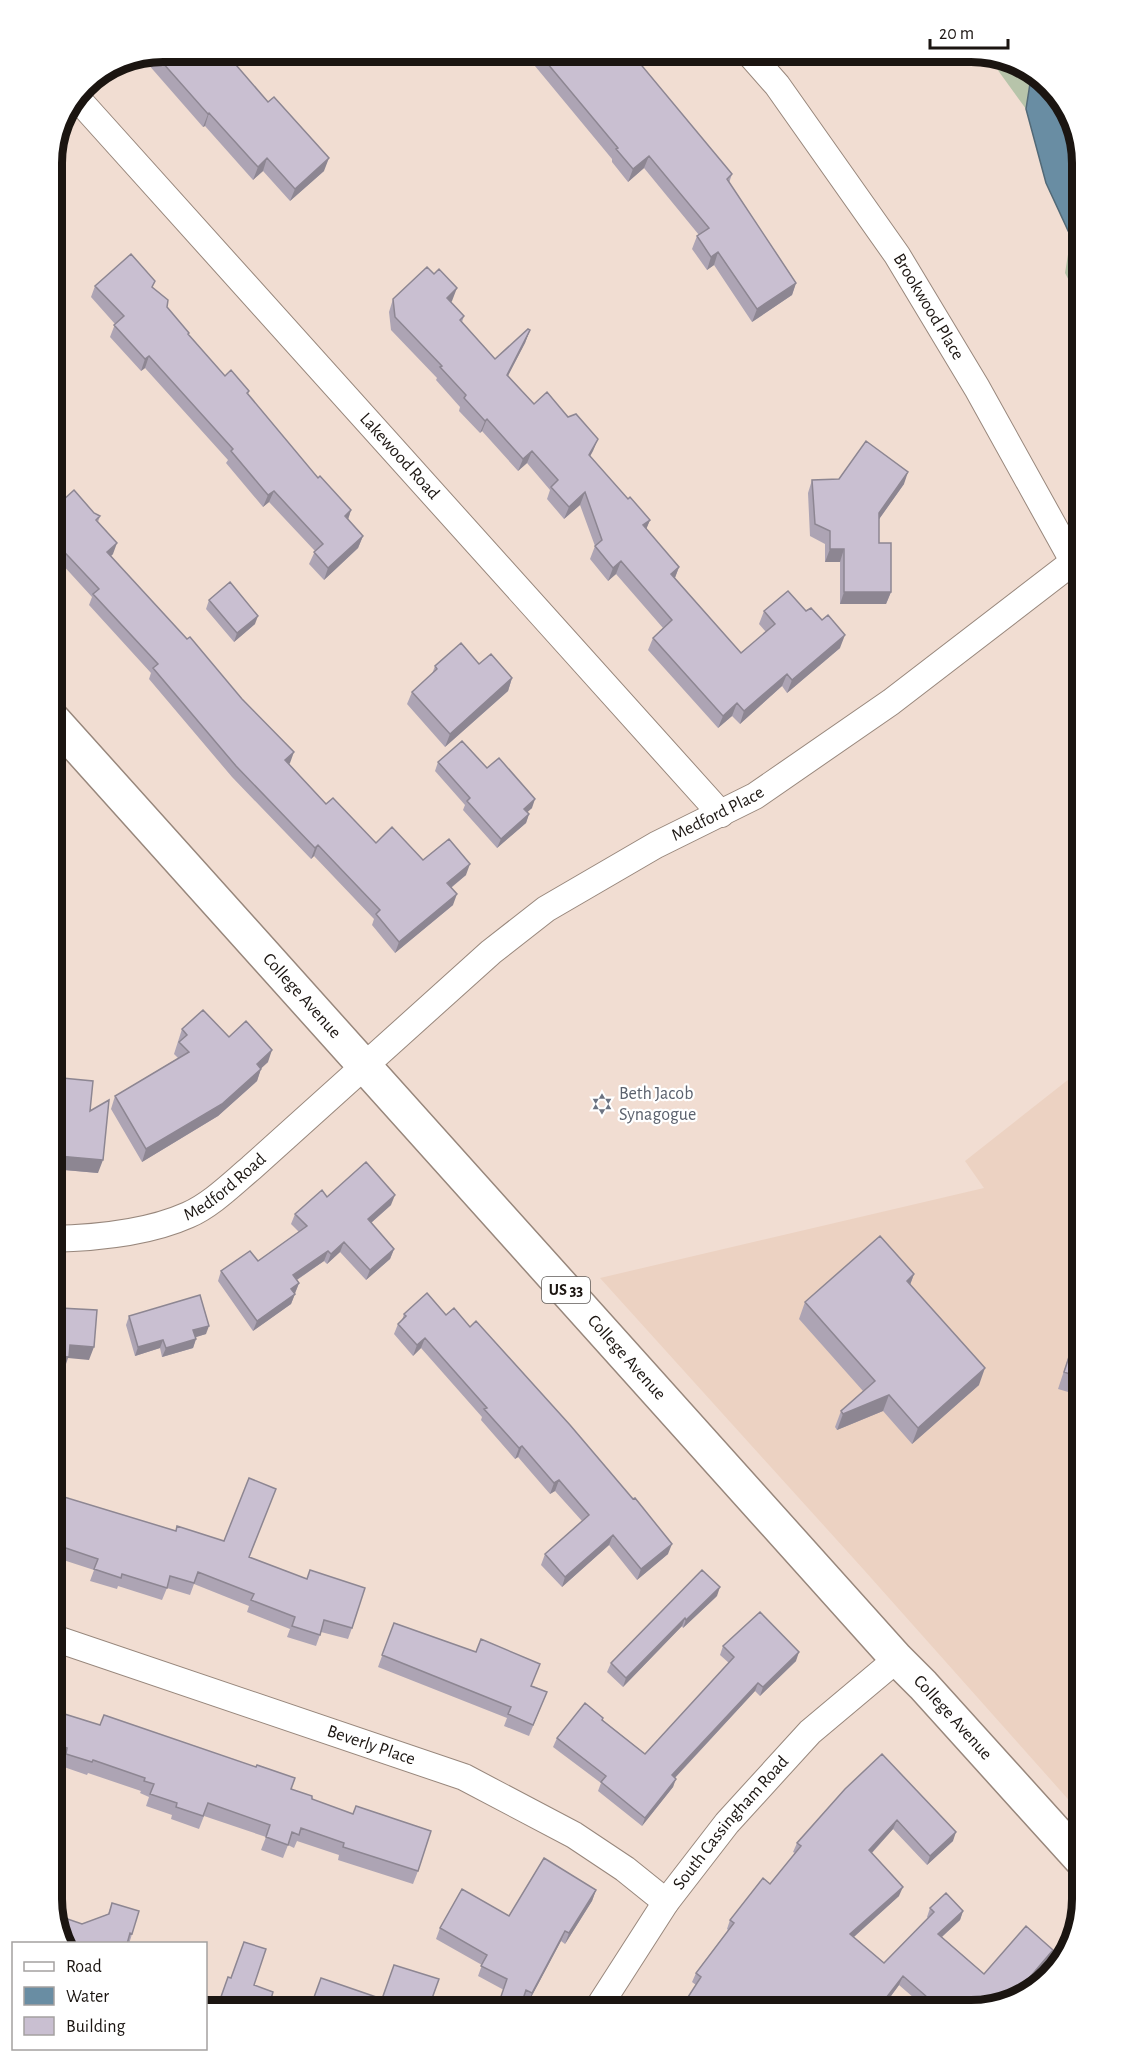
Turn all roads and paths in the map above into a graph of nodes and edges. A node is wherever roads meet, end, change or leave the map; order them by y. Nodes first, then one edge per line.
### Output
1 (756, 62) edge
2 (82, 102) edge
3 (1072, 559) edge
4 (1072, 574) edge
5 (62, 729) edge
6 (721, 814) junction
7 (364, 1065) junction
8 (62, 1238) edge
9 (62, 1642) edge
10 (897, 1659) junction
11 (1072, 1850) edge
12 (666, 1902) junction
13 (603, 2000) edge

1 - 3 street, Brookwood Place
2 - 6 street, Lakewood Road
4 - 6 street, Medford Place
5 - 7 main road, College Avenue / US 33
6 - 7 street, Medford Place
7 - 8 street, Medford Road
7 - 10 main road, College Avenue / US 33
9 - 12 street, Beverly Place
10 - 11 main road, College Avenue / US 33
10 - 12 street, South Cassingham Road
12 - 13 street, South Cassingham Road

